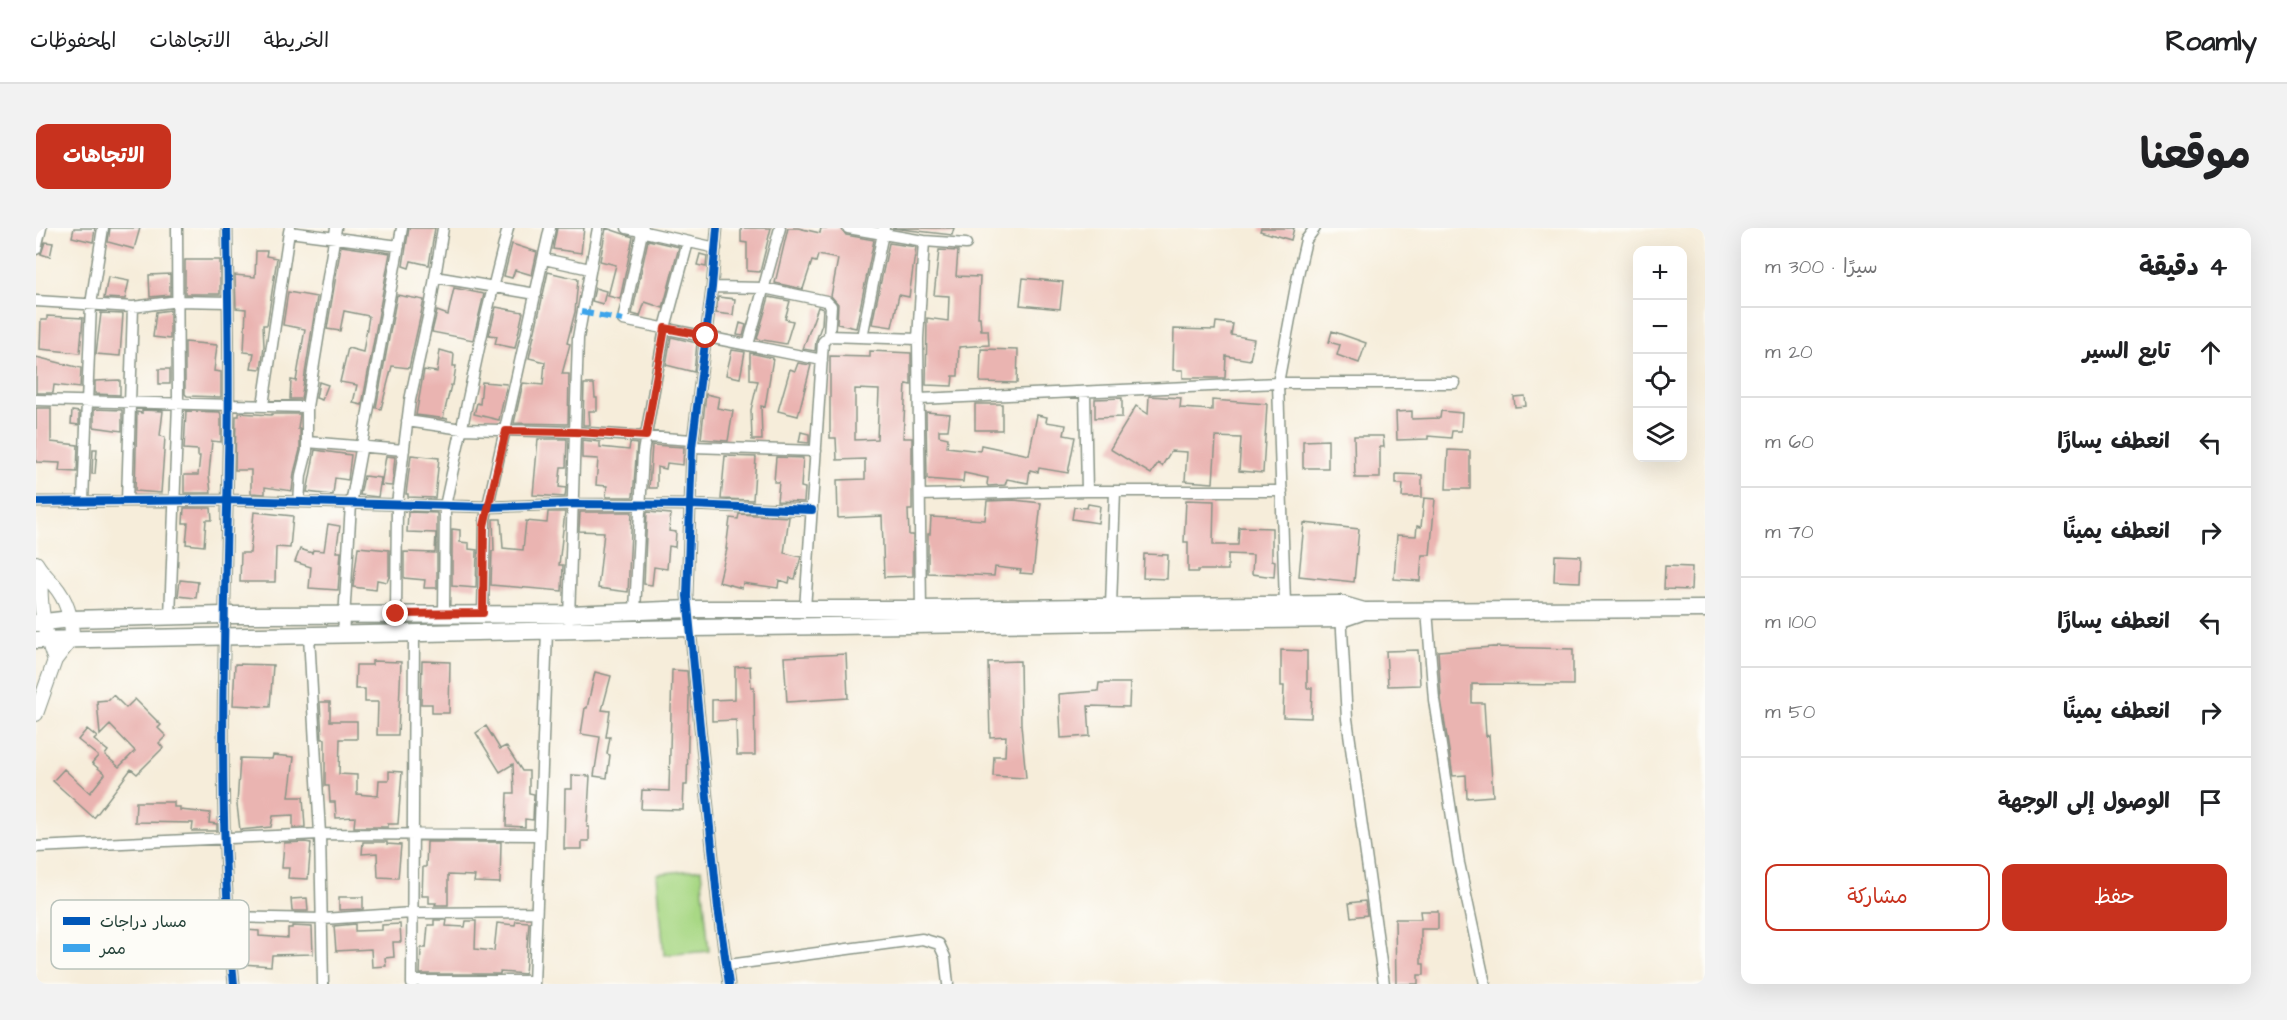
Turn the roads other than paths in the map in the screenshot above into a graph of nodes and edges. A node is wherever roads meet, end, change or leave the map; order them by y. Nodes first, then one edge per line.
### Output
1 (40, 228) edge
2 (103, 228) edge
3 (177, 228) edge
4 (227, 228) edge
5 (402, 228) edge
6 (443, 228) edge
7 (508, 228) edge
8 (550, 228) edge
9 (598, 228) edge
10 (627, 228) edge
11 (717, 228) edge
12 (780, 228) edge
13 (848, 228) edge
14 (1316, 228) edge
15 (643, 229) edge
16 (290, 230) edge
17 (883, 231) edge
18 (335, 233) edge
19 (924, 241) junction
20 (688, 242) junction
21 (966, 244) dead end
22 (399, 246) junction
23 (716, 248) junction
24 (36, 249) edge
25 (544, 259) junction
26 (590, 269) junction
27 (435, 278) junction
28 (494, 286) junction
29 (712, 287) junction
30 (764, 288) junction
31 (536, 294) junction
32 (36, 301) edge
33 (178, 301) junction
34 (228, 302) junction
35 (91, 304) junction
36 (133, 307) junction
37 (665, 328) junction
38 (706, 336) junction
39 (829, 336) junction
40 (862, 337) junction
41 (918, 339) junction
42 (748, 345) junction
43 (822, 360) junction
44 (1278, 383) junction
45 (1455, 383) dead end
46 (1085, 392) junction
47 (919, 399) junction
48 (36, 400) edge
49 (87, 402) junction
50 (129, 402) junction
51 (178, 403) junction
52 (228, 404) junction
53 (263, 405) junction
54 (307, 407) junction
55 (407, 422) junction
56 (462, 429) junction
57 (506, 431) junction
58 (575, 432) junction
59 (646, 436) junction
60 (307, 442) junction
61 (692, 443) junction
62 (361, 448) junction
63 (404, 450) junction
64 (816, 451) junction
65 (1087, 491) junction
66 (1115, 491) junction
67 (1282, 491) junction
68 (920, 495) junction
69 (174, 500) junction
70 (227, 500) junction
71 (83, 501) junction
72 (127, 501) junction
73 (36, 502) edge
74 (299, 502) junction
75 (351, 504) junction
76 (397, 504) junction
77 (573, 504) junction
78 (639, 504) junction
79 (690, 505) junction
80 (445, 506) junction
81 (490, 507) junction
82 (812, 510) junction
83 (39, 568) edge
84 (1286, 604) junction
85 (1111, 606) junction
86 (690, 609) junction
87 (805, 609) junction
88 (1705, 609) edge
89 (1427, 610) junction
90 (635, 611) junction
91 (1341, 611) junction
92 (444, 613) junction
93 (483, 613) junction
94 (396, 614) junction
95 (569, 614) junction
96 (224, 615) junction
97 (342, 615) junction
98 (170, 617) junction
99 (922, 617) junction
100 (71, 619) junction
101 (40, 623) edge
102 (691, 628) junction
103 (547, 631) junction
104 (569, 631) junction
105 (414, 634) junction
106 (343, 635) junction
107 (223, 636) junction
108 (309, 636) junction
109 (72, 638) junction
110 (41, 640) edge
111 (55, 660) junction
112 (39, 697) edge
113 (36, 714) edge
114 (413, 833) junction
115 (320, 834) junction
116 (538, 835) junction
117 (225, 839) junction
118 (36, 847) edge
119 (227, 900) edge
120 (536, 912) junction
121 (412, 913) junction
122 (249, 917) edge
123 (323, 919) junction
124 (728, 964) junction
125 (233, 969) edge
126 (412, 982) edge
127 (534, 982) edge
128 (234, 984) edge
129 (323, 984) edge
130 (729, 984) edge
131 (948, 984) edge
132 (1384, 984) edge
133 (1485, 984) edge

1 - 24 street
2 - 35 street
3 - 33 street
4 - 34 street
5 - 22 street
6 - 27 street
7 - 28 street
8 - 25 street
9 - 26 street
10 - 15 street
11 - 23 street
12 - 30 street
13 - 17 street
14 - 44 street
15 - 20 street
15 - 37 street
16 - 18 street
16 - 53 street
17 - 19 street
17 - 40 street
18 - 22 street
18 - 54 street
19 - 21 street
19 - 41 street
20 - 23 street
20 - 37 street
22 - 62 street
23 - 29 street
25 - 26 street
25 - 31 street
26 - 58 street
27 - 28 street
27 - 55 street
28 - 31 street
28 - 56 street
29 - 30 street
29 - 38 street
30 - 39 street
30 - 42 street
31 - 57 street
32 - 35 street
33 - 34 street
33 - 36 street
33 - 51 street
34 - 52 street
35 - 36 street
35 - 49 street
36 - 50 street
37 - 38 street
37 - 59 street
38 - 42 street
38 - 61 street
39 - 40 street
39 - 43 street
40 - 41 street
41 - 47 street
42 - 43 street
43 - 64 street
44 - 45 street
44 - 46 street
44 - 67 street
46 - 47 street
46 - 65 street
47 - 68 street
48 - 49 street
49 - 50 street
49 - 71 street
50 - 51 street
50 - 72 street
51 - 52 street
51 - 69 street
52 - 53 street
52 - 70 street
53 - 54 street
54 - 60 street
55 - 56 street
55 - 63 street
56 - 57 street
56 - 80 street
57 - 58 street
57 - 81 street
58 - 59 street
58 - 77 street
59 - 61 street
59 - 78 street
60 - 62 street
60 - 74 street
61 - 64 street
61 - 79 street
62 - 63 street
62 - 75 street
63 - 76 street
64 - 82 street
65 - 66 street
65 - 68 street
66 - 67 street
66 - 85 street
67 - 84 street
68 - 99 street
69 - 70 street
69 - 72 street
69 - 98 street
70 - 74 street
70 - 96 street
71 - 72 street
71 - 73 street
74 - 75 street
75 - 76 street
75 - 97 street
76 - 80 street
76 - 94 street
77 - 78 street
77 - 81 street
77 - 95 street
78 - 79 street
78 - 90 street
79 - 82 street
79 - 86 street
80 - 81 street
80 - 92 street
81 - 93 street
82 - 87 street
83 - 100 street
83 - 101 street
84 - 85 main road
84 - 91 main road
85 - 99 main road
86 - 87 main road
86 - 90 main road
86 - 102 street
87 - 99 main road
88 - 89 main road
89 - 91 main road
89 - 133 street
90 - 95 main road
91 - 99 main road
91 - 132 street
92 - 93 main road
92 - 94 main road
93 - 95 main road
94 - 97 main road
95 - 104 street
96 - 97 main road
96 - 98 main road
96 - 107 street
97 - 106 street
98 - 100 main road
99 - 102 main road
100 - 101 main road
100 - 109 street
101 - 110 street
102 - 104 main road
102 - 124 street
103 - 104 main road
103 - 105 main road
103 - 116 street
105 - 106 main road
105 - 114 street
106 - 108 main road
107 - 108 main road
107 - 109 main road
107 - 117 street
108 - 115 street
109 - 110 main road
109 - 111 street
110 - 111 street
111 - 112 street
112 - 113 street
114 - 115 street
114 - 116 street
114 - 121 street
115 - 117 street
115 - 123 street
116 - 120 street
117 - 118 street
117 - 119 street
120 - 121 street
120 - 127 street
121 - 123 street
121 - 126 street
122 - 123 street
123 - 129 street
124 - 130 street
124 - 131 street
125 - 128 street
126 - 127 street

